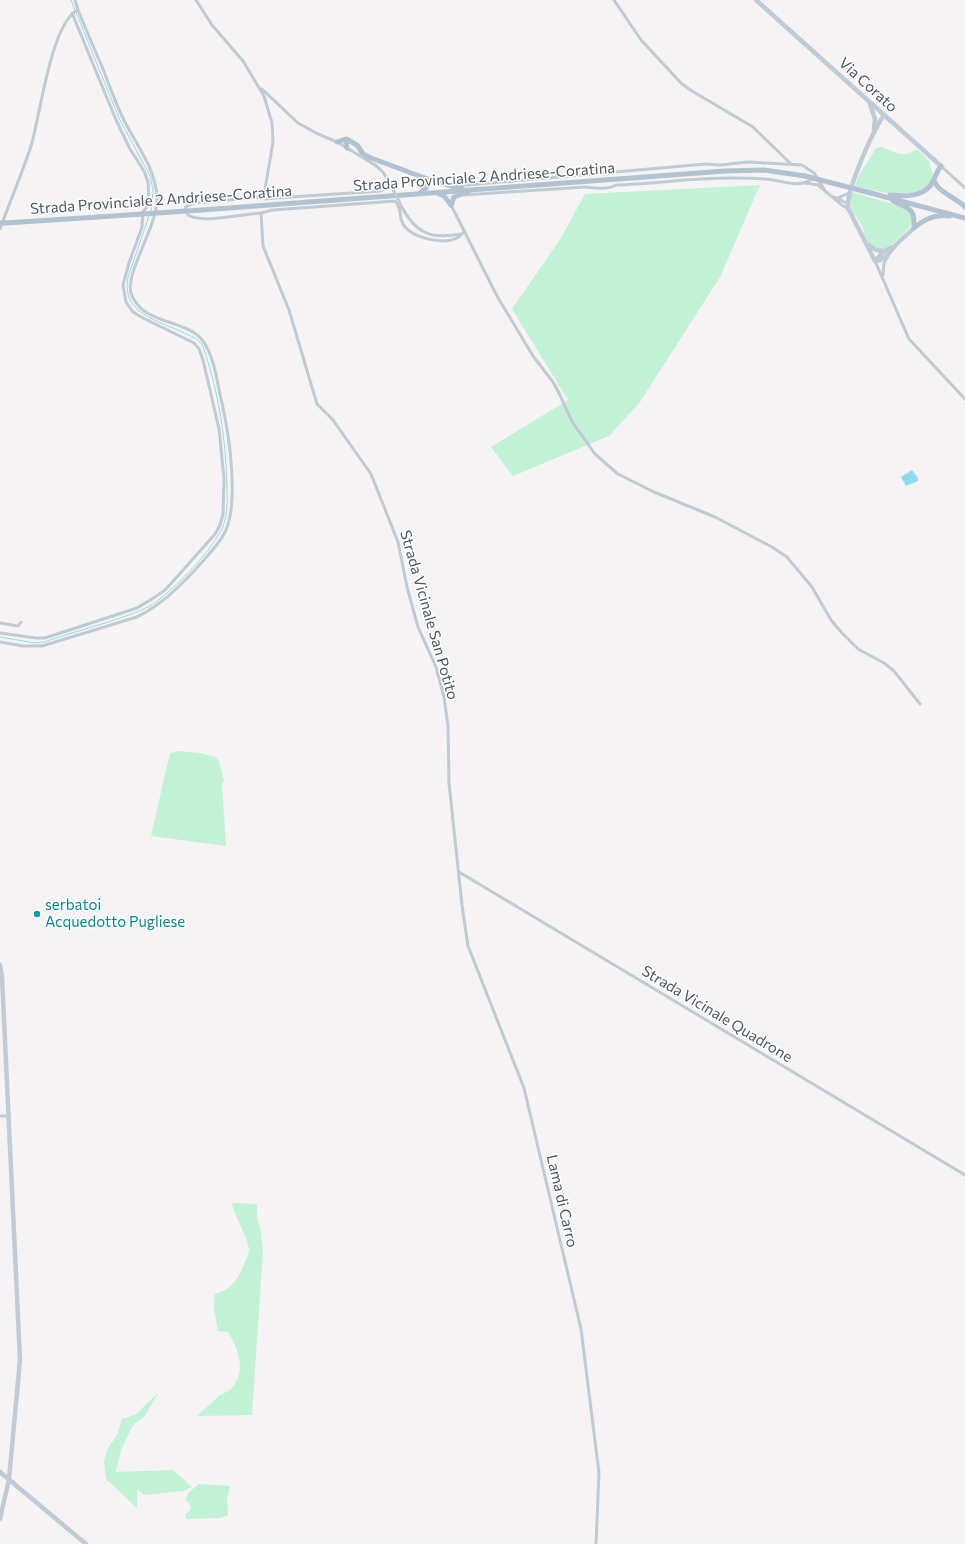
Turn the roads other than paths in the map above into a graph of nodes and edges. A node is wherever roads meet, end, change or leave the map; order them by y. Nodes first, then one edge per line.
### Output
1 (75, 0) edge
2 (196, 0) edge
3 (614, 0) edge
4 (756, 0) edge
5 (78, 10) junction
6 (72, 13) junction
7 (103, 68) junction
8 (96, 70) junction
9 (260, 88) junction
10 (869, 102) junction
11 (884, 115) junction
12 (875, 119) junction
13 (874, 131) junction
14 (349, 140) junction
15 (337, 142) junction
16 (137, 144) junction
17 (130, 148) junction
18 (346, 148) junction
19 (791, 164) junction
20 (941, 166) junction
21 (814, 173) junction
22 (422, 177) junction
23 (934, 180) junction
24 (805, 183) junction
25 (452, 187) junction
26 (965, 188) edge
27 (824, 189) junction
28 (471, 190) junction
29 (382, 191) dead end
30 (434, 193) junction
31 (849, 193) junction
32 (417, 194) junction
33 (874, 194) junction
34 (459, 195) junction
35 (832, 196) junction
36 (883, 196) junction
37 (262, 197) junction
38 (838, 198) junction
39 (451, 205) junction
40 (848, 205) junction
41 (965, 207) edge
42 (262, 213) junction
43 (965, 218) edge
44 (3, 223) edge
45 (914, 228) junction
46 (0, 229) edge
47 (463, 233) junction
48 (865, 242) junction
49 (136, 243) junction
50 (144, 246) junction
51 (894, 247) junction
52 (884, 251) junction
53 (889, 254) junction
54 (875, 261) junction
55 (883, 279) junction
56 (154, 316) junction
57 (150, 323) junction
58 (215, 374) junction
59 (207, 375) junction
60 (965, 399) edge
61 (231, 454) junction
62 (222, 455) junction
63 (208, 542) junction
64 (215, 548) junction
65 (21, 622) dead end
66 (0, 623) edge
67 (92, 623) junction
68 (95, 630) junction
69 (0, 633) edge
70 (0, 642) edge
71 (920, 704) dead end
72 (459, 872) junction
73 (0, 965) edge
74 (0, 1116) edge
75 (8, 1116) junction
76 (965, 1175) edge
77 (0, 1472) edge
78 (9, 1479) junction
79 (0, 1520) edge
80 (86, 1544) edge
81 (596, 1544) edge

1 - 5 street
2 - 9 street
3 - 19 street
4 - 10 main road, Via Corato
5 - 6 street
5 - 7 street
6 - 8 street
6 - 46 street
7 - 8 street
7 - 16 street
8 - 17 street
9 - 15 street
9 - 37 street
10 - 11 main road, Via Corato
10 - 12 main road
11 - 12 main road
11 - 13 main road
11 - 20 main road, Via Corato
12 - 13 main road
13 - 31 main road
14 - 15 main road
14 - 18 main road
14 - 22 main road
15 - 18 street
16 - 17 street
16 - 50 street
17 - 49 street
18 - 47 street, bridge
19 - 21 street
19 - 25 street
20 - 23 main road
20 - 26 street, Via Corato
21 - 24 street
21 - 27 street
22 - 25 main road
22 - 32 main road
23 - 33 main road
23 - 41 main road
24 - 27 street
24 - 34 street
25 - 28 main road
27 - 35 street
28 - 30 main road, Strada Provinciale 2 Andriese-Coratina
28 - 33 main road, Strada Provinciale 2 Andriese-Coratina, bridge
28 - 34 main road
29 - 37 street
30 - 32 main road, Strada Provinciale 2 Andriese-Coratina
30 - 39 main road
31 - 38 street
31 - 40 main road
32 - 44 main road, Strada Provinciale 2 Andriese-Coratina, bridge
33 - 36 main road, Strada Provinciale 2 Andriese-Coratina
34 - 39 main road
35 - 38 street
35 - 40 street
36 - 43 main road, Strada Provinciale 2 Andriese-Coratina
36 - 45 main road
37 - 42 street
38 - 40 street
39 - 47 street
40 - 48 main road
42 - 47 street
42 - 72 street, Strada Vicinale San Potito
43 - 45 main road
45 - 51 main road
47 - 71 street
48 - 52 main road
48 - 54 main road
49 - 50 street
49 - 57 street
50 - 56 street
51 - 52 main road
51 - 53 main road
52 - 54 main road
53 - 54 main road
53 - 55 street
54 - 55 street
55 - 60 street
56 - 57 street
56 - 58 street
57 - 59 street
58 - 59 street
58 - 61 street
59 - 62 street
61 - 62 street
61 - 64 street
62 - 63 street
63 - 64 street
63 - 67 street
64 - 68 street
65 - 66 street
67 - 68 street
67 - 69 street
68 - 70 street
72 - 76 street, Strada Vicinale Quadrone
72 - 81 street, Lama di Carro
73 - 75 main road
74 - 75 street
75 - 78 main road
77 - 78 main road
78 - 79 main road
78 - 80 main road

